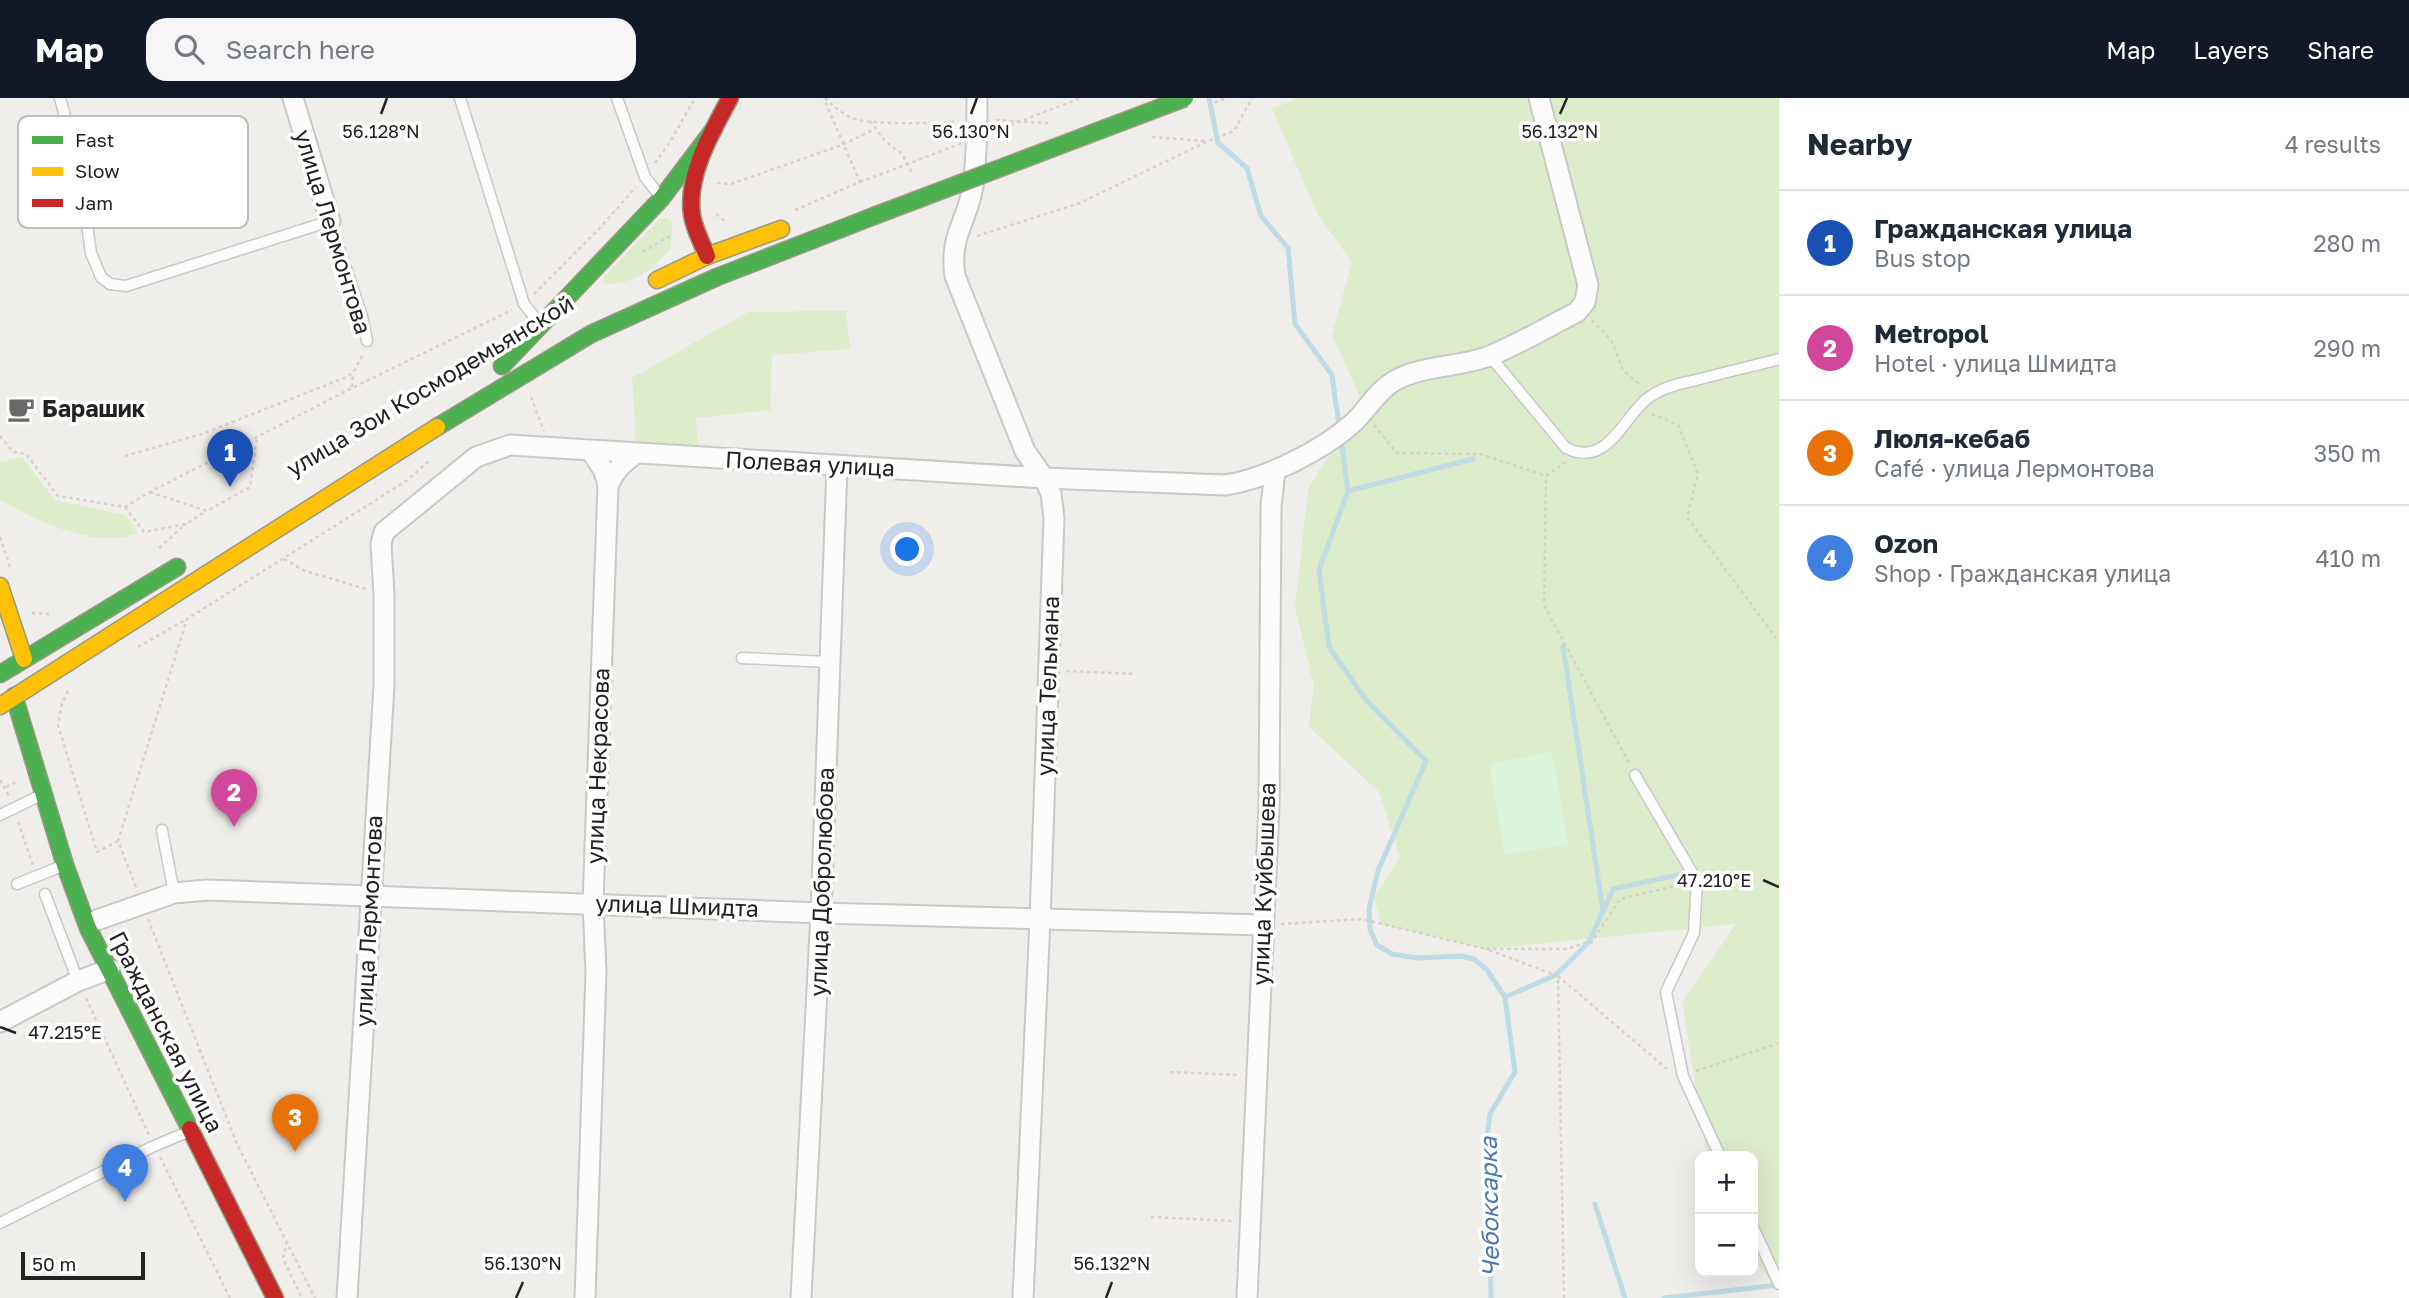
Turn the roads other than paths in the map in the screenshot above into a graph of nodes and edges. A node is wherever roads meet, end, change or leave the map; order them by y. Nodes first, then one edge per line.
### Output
1 (60, 98) edge
2 (293, 98) edge
3 (460, 98) edge
4 (617, 98) edge
5 (730, 98) edge
6 (977, 98) edge
7 (1185, 98) edge
8 (1539, 98) edge
9 (65, 116) edge
10 (714, 129) junction
11 (997, 147) dead end
12 (958, 162) dead end
13 (661, 199) junction
14 (330, 222) junction
15 (794, 224) dead end
16 (87, 228) edge
17 (707, 256) junction
18 (717, 277) junction
19 (641, 288) dead end
20 (545, 332) junction
21 (367, 341) road end
22 (1490, 356) junction
23 (1779, 359) edge
24 (496, 370) dead end
25 (591, 451) junction
26 (635, 454) junction
27 (837, 466) junction
28 (1275, 471) junction
29 (1044, 478) junction
30 (608, 486) junction
31 (381, 544) joint
32 (189, 559) dead end
33 (0, 586) edge
34 (742, 657) dead end
35 (24, 659) junction
36 (830, 662) junction
37 (2, 668) edge
38 (34, 691) junction
39 (14, 696) junction
40 (0, 706) edge
41 (1635, 775) road end
42 (45, 793) junction
43 (65, 811) dead end
44 (0, 815) edge
45 (163, 830) dead end
46 (72, 863) junction
47 (18, 884) dead end
48 (174, 893) junction
49 (45, 894) dead end
50 (371, 895) junction
51 (593, 903) junction
52 (821, 913) junction
53 (1040, 919) junction
54 (97, 920) junction
55 (1263, 925) junction
56 (110, 969) junction
57 (78, 981) junction
58 (0, 1022) edge
59 (190, 1131) junction
60 (1718, 1151) edge
61 (0, 1223) edge
62 (1758, 1238) edge
63 (1779, 1284) edge
64 (275, 1298) edge
65 (347, 1298) edge
66 (586, 1298) edge
67 (801, 1298) edge
68 (1023, 1298) edge
69 (1247, 1298) edge

1 - 9 lane
2 - 14 street, улица Лермонтова
3 - 20 lane
4 - 13 lane
5 - 10 main road
6 - 29 street, улица Тельмана
7 - 18 main road, улица Зои Космодемьянской, bridge
8 - 22 street, Полевая улица
10 - 13 main road, улица Зои Космодемьянской
10 - 17 main road
11 - 12 main road
13 - 20 main road, улица Зои Космодемьянской
14 - 16 lane
14 - 21 lane, улица Лермонтова
15 - 17 main road
17 - 18 main road
17 - 19 main road
18 - 38 main road, улица Зои Космодемьянской
20 - 24 main road, улица Зои Космодемьянской
22 - 23 lane
22 - 28 street, Полевая улица
25 - 26 street, Полевая улица
25 - 30 street, улица Некрасова
25 - 31 street, Полевая улица
26 - 27 street, Полевая улица
26 - 30 street
27 - 29 street, Полевая улица
27 - 36 street, улица Добролюбова
28 - 29 street, Полевая улица
28 - 55 street, улица Куйбышева
29 - 53 street, улица Тельмана
30 - 51 street, улица Некрасова
31 - 50 street, улица Лермонтова
32 - 35 main road
33 - 35 main road
34 - 36 lane
35 - 37 main road
35 - 38 main road
36 - 52 street, улица Добролюбова
37 - 39 main road, Гражданская улица
38 - 39 main road, улица Зои Космодемьянской
39 - 40 main road, улица Зои Космодемьянской
39 - 42 main road, Гражданская улица
41 - 60 lane
42 - 44 lane
42 - 46 main road, Гражданская улица
43 - 46 main road, Гражданская улица
45 - 48 lane
46 - 47 lane
46 - 54 main road
46 - 56 main road, Гражданская улица
48 - 50 street, улица Шмидта
48 - 54 street, улица Шмидта
49 - 57 lane
50 - 51 street, улица Шмидта
50 - 65 street, улица Лермонтова
51 - 52 street, улица Шмидта
51 - 66 street, улица Некрасова
52 - 53 street, улица Шмидта
52 - 67 street, улица Добролюбова
53 - 55 street, улица Шмидта
53 - 68 street, улица Тельмана
54 - 56 main road
55 - 69 street, улица Куйбышева
56 - 57 street
56 - 59 main road, Гражданская улица
57 - 58 street
59 - 61 lane
59 - 64 main road, Гражданская улица
62 - 63 lane

